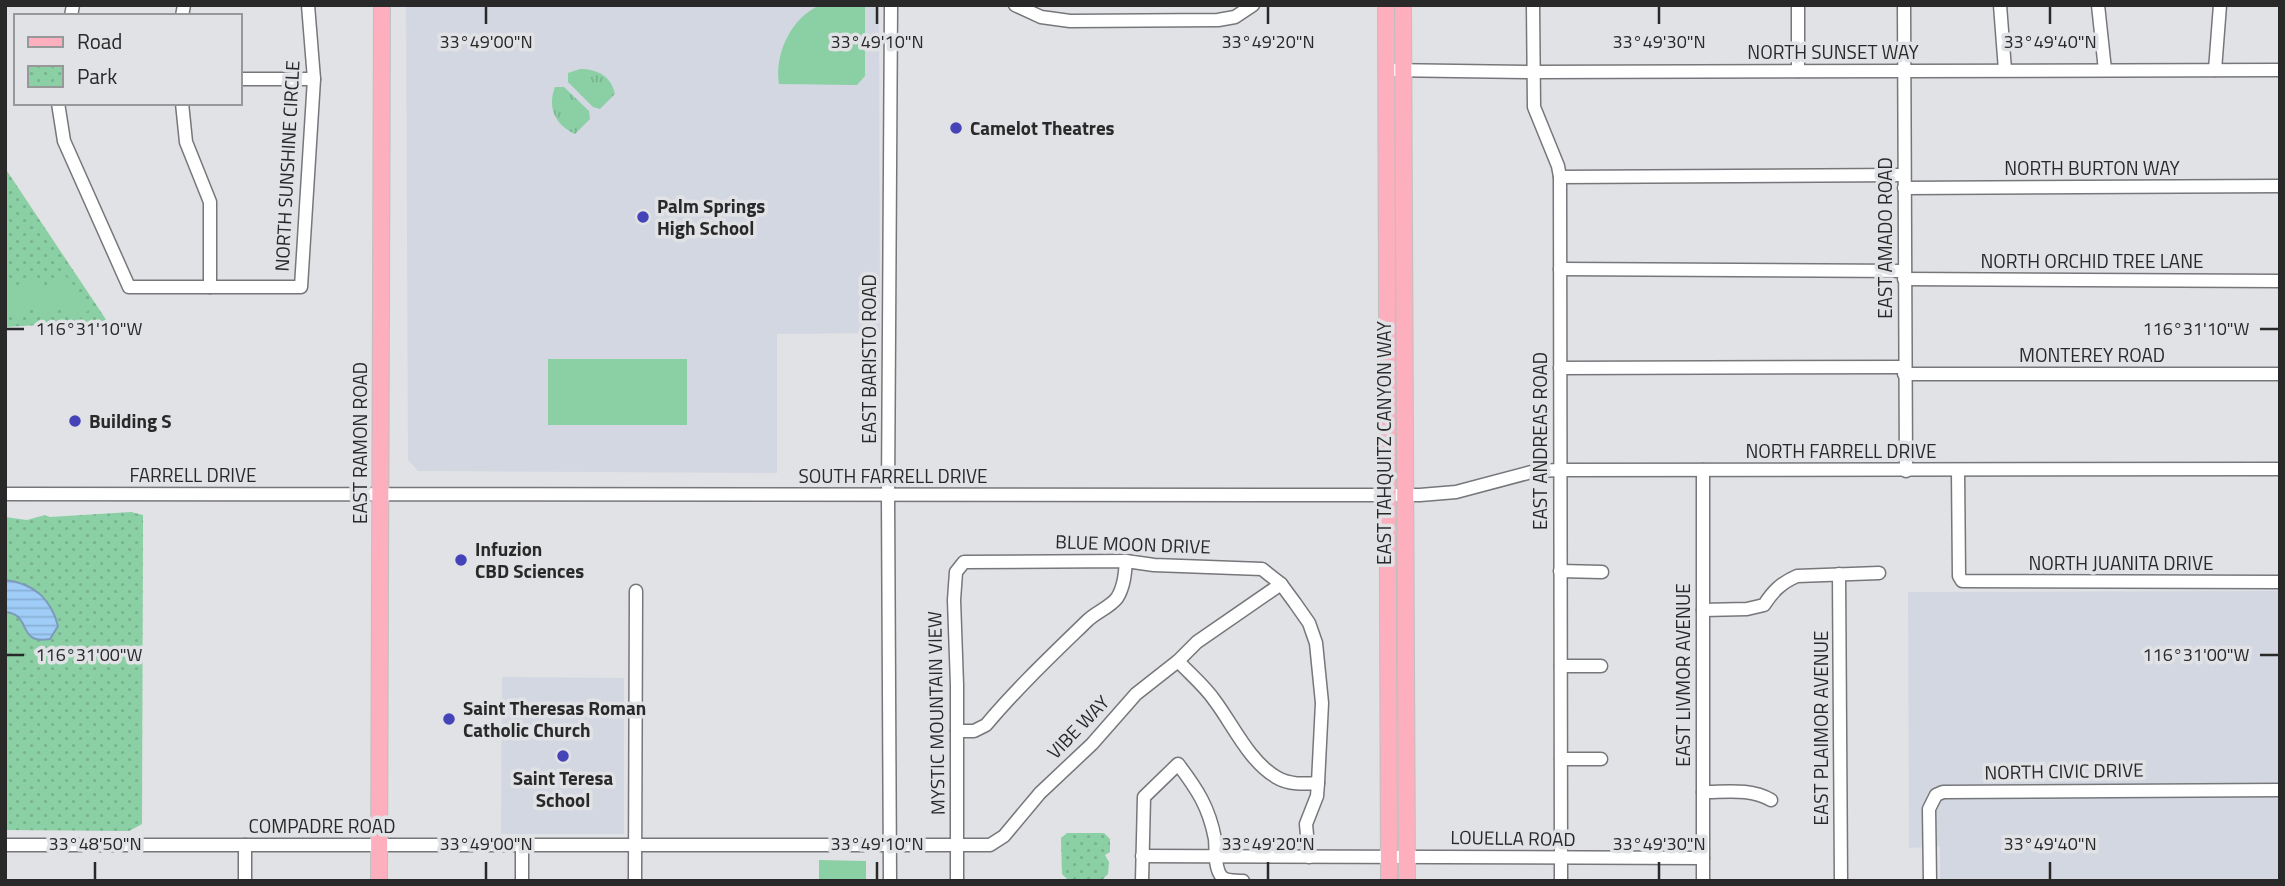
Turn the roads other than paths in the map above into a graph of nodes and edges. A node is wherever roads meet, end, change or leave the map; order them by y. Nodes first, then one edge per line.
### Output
1 (309, 5) edge
2 (382, 5) edge
3 (891, 5) edge
4 (1015, 5) edge
5 (1136, 5) edge
6 (1253, 5) edge
7 (1386, 5) edge
8 (1403, 5) edge
9 (1533, 5) edge
10 (1798, 5) edge
11 (1904, 5) edge
12 (2000, 5) edge
13 (2098, 5) edge
14 (2220, 5) edge
15 (1136, 20) junction
16 (1386, 70) junction
17 (2105, 70) junction
18 (2215, 70) junction
19 (2280, 70) edge
20 (1403, 71) junction
21 (1798, 71) junction
22 (1903, 71) junction
23 (2005, 71) junction
24 (1533, 72) junction
25 (242, 79) edge
26 (314, 79) junction
27 (58, 105) edge
28 (182, 105) edge
29 (1560, 177) junction
30 (1904, 182) junction
31 (2280, 186) edge
32 (1560, 269) junction
33 (1904, 275) junction
34 (2280, 281) edge
35 (211, 287) junction
36 (1560, 368) junction
37 (1904, 370) junction
38 (2280, 374) edge
39 (2280, 469) edge
40 (1560, 470) junction
41 (1703, 470) junction
42 (1958, 470) junction
43 (1906, 471) junction
44 (5, 495) edge
45 (381, 495) junction
46 (888, 495) junction
47 (1388, 495) junction
48 (1405, 495) junction
49 (1126, 561) junction
50 (978, 562) joint
51 (1560, 570) junction
52 (1602, 572) dead end
53 (1879, 573) dead end
54 (1839, 574) junction
55 (2280, 582) edge
56 (1281, 584) junction
57 (636, 590) dead end
58 (1703, 610) junction
59 (1178, 661) junction
60 (1561, 666) junction
61 (1601, 666) dead end
62 (957, 732) junction
63 (1601, 759) dead end
64 (1561, 760) junction
65 (1318, 783) junction
66 (2280, 790) edge
67 (1703, 792) junction
68 (1771, 800) dead end
69 (5, 845) edge
70 (245, 845) junction
71 (890, 845) junction
72 (379, 846) junction
73 (522, 846) junction
74 (635, 846) junction
75 (957, 846) junction
76 (1142, 856) junction
77 (1407, 856) junction
78 (1217, 857) junction
79 (1309, 857) junction
80 (1388, 857) junction
81 (1561, 857) junction
82 (1703, 858) junction
83 (245, 881) edge
84 (379, 881) edge
85 (522, 881) edge
86 (635, 881) edge
87 (890, 881) edge
88 (957, 881) edge
89 (1142, 881) edge
90 (1243, 881) edge
91 (1389, 881) edge
92 (1407, 881) edge
93 (1561, 881) edge
94 (1703, 881) edge
95 (1841, 881) edge
96 (1930, 881) edge

1 - 26 street, NORTH SUNSHINE CIRCLE
2 - 45 main road, EAST RAMON ROAD
3 - 46 street, EAST BARISTO ROAD
4 - 15 street
5 - 15 street
6 - 15 street
7 - 16 main road, EAST TAHQUITZ CANYON WAY
8 - 20 main road, EAST TAHQUITZ CANYON WAY
9 - 24 street, EAST ANDREAS ROAD
10 - 21 street
11 - 22 street, EAST AMADO ROAD
12 - 23 street
13 - 17 street
14 - 18 street
16 - 20 street, NORTH SUNSET WAY
16 - 47 main road, EAST TAHQUITZ CANYON WAY
17 - 18 street, NORTH SUNSET WAY
17 - 23 street, NORTH SUNSET WAY
18 - 19 street, NORTH SUNSET WAY
20 - 24 street, NORTH SUNSET WAY
20 - 48 main road, EAST TAHQUITZ CANYON WAY
21 - 22 street, NORTH SUNSET WAY
21 - 24 street, NORTH SUNSET WAY
22 - 23 street, NORTH SUNSET WAY
22 - 30 street, EAST AMADO ROAD
24 - 29 street, EAST ANDREAS ROAD
25 - 26 street
26 - 35 street, NORTH SUNSHINE CIRCLE
27 - 35 street
28 - 35 street
29 - 30 street, NORTH BURTON WAY
29 - 32 street, EAST ANDREAS ROAD
30 - 31 street, NORTH BURTON WAY
30 - 33 street, EAST AMADO ROAD
32 - 33 street, NORTH ORCHID TREE LANE
32 - 36 street, EAST ANDREAS ROAD
33 - 34 street, NORTH ORCHID TREE LANE
33 - 37 street, EAST AMADO ROAD
36 - 37 street, MONTEREY ROAD
36 - 40 street, EAST ANDREAS ROAD
37 - 38 street, MONTEREY ROAD
37 - 43 street, EAST AMADO ROAD
39 - 42 street, NORTH FARRELL DRIVE
40 - 41 street, NORTH FARRELL DRIVE
40 - 48 street, NORTH FARRELL DRIVE
40 - 51 street, EAST ANDREAS ROAD
41 - 43 street, NORTH FARRELL DRIVE
41 - 58 street, EAST LIVMOR AVENUE
42 - 43 street, NORTH FARRELL DRIVE
42 - 55 street, NORTH JUANITA DRIVE
44 - 45 street, FARRELL DRIVE
45 - 46 street, SOUTH FARRELL DRIVE
45 - 72 main road, EAST RAMON ROAD
46 - 47 street, SOUTH FARRELL DRIVE
46 - 71 street, EAST BARISTO ROAD
47 - 48 street, SOUTH FARRELL DRIVE
47 - 80 main road, EAST TAHQUITZ CANYON WAY
48 - 77 main road, EAST TAHQUITZ CANYON WAY
49 - 50 street, BLUE MOON DRIVE
49 - 56 street, BLUE MOON DRIVE
49 - 62 street
50 - 62 street, MYSTIC MOUNTAIN VIEW
51 - 52 street
51 - 60 street, EAST ANDREAS ROAD
53 - 54 street
54 - 58 street
54 - 95 street, EAST PLAIMOR AVENUE
56 - 59 street, VIBE WAY
56 - 65 street
57 - 74 street
58 - 67 street, EAST LIVMOR AVENUE
59 - 65 street
59 - 75 street, VIBE WAY
60 - 61 street
60 - 64 street, EAST ANDREAS ROAD
62 - 75 street, MYSTIC MOUNTAIN VIEW
63 - 64 street
64 - 81 street, EAST ANDREAS ROAD
65 - 79 street
66 - 96 street, NORTH CIVIC DRIVE
67 - 68 street
67 - 82 street, EAST LIVMOR AVENUE
69 - 70 street, COMPADRE ROAD
70 - 72 street, COMPADRE ROAD
70 - 83 street
71 - 74 street, COMPADRE ROAD
71 - 75 street, VIBE WAY
71 - 87 street, EAST BARISTO ROAD
72 - 73 street, COMPADRE ROAD
72 - 84 main road, EAST RAMON ROAD
73 - 74 street, COMPADRE ROAD
73 - 85 street
74 - 86 street
75 - 88 street, MYSTIC MOUNTAIN VIEW
76 - 78 street, LOUELLA ROAD
76 - 78 street
76 - 89 street
77 - 80 street, LOUELLA ROAD
77 - 81 street, LOUELLA ROAD
77 - 92 main road, EAST TAHQUITZ CANYON WAY
78 - 79 street, LOUELLA ROAD
78 - 90 street
79 - 80 street, LOUELLA ROAD
80 - 91 main road, EAST TAHQUITZ CANYON WAY
81 - 82 street, LOUELLA ROAD
81 - 93 street, EAST ANDREAS ROAD
82 - 94 street, EAST LIVMOR AVENUE

